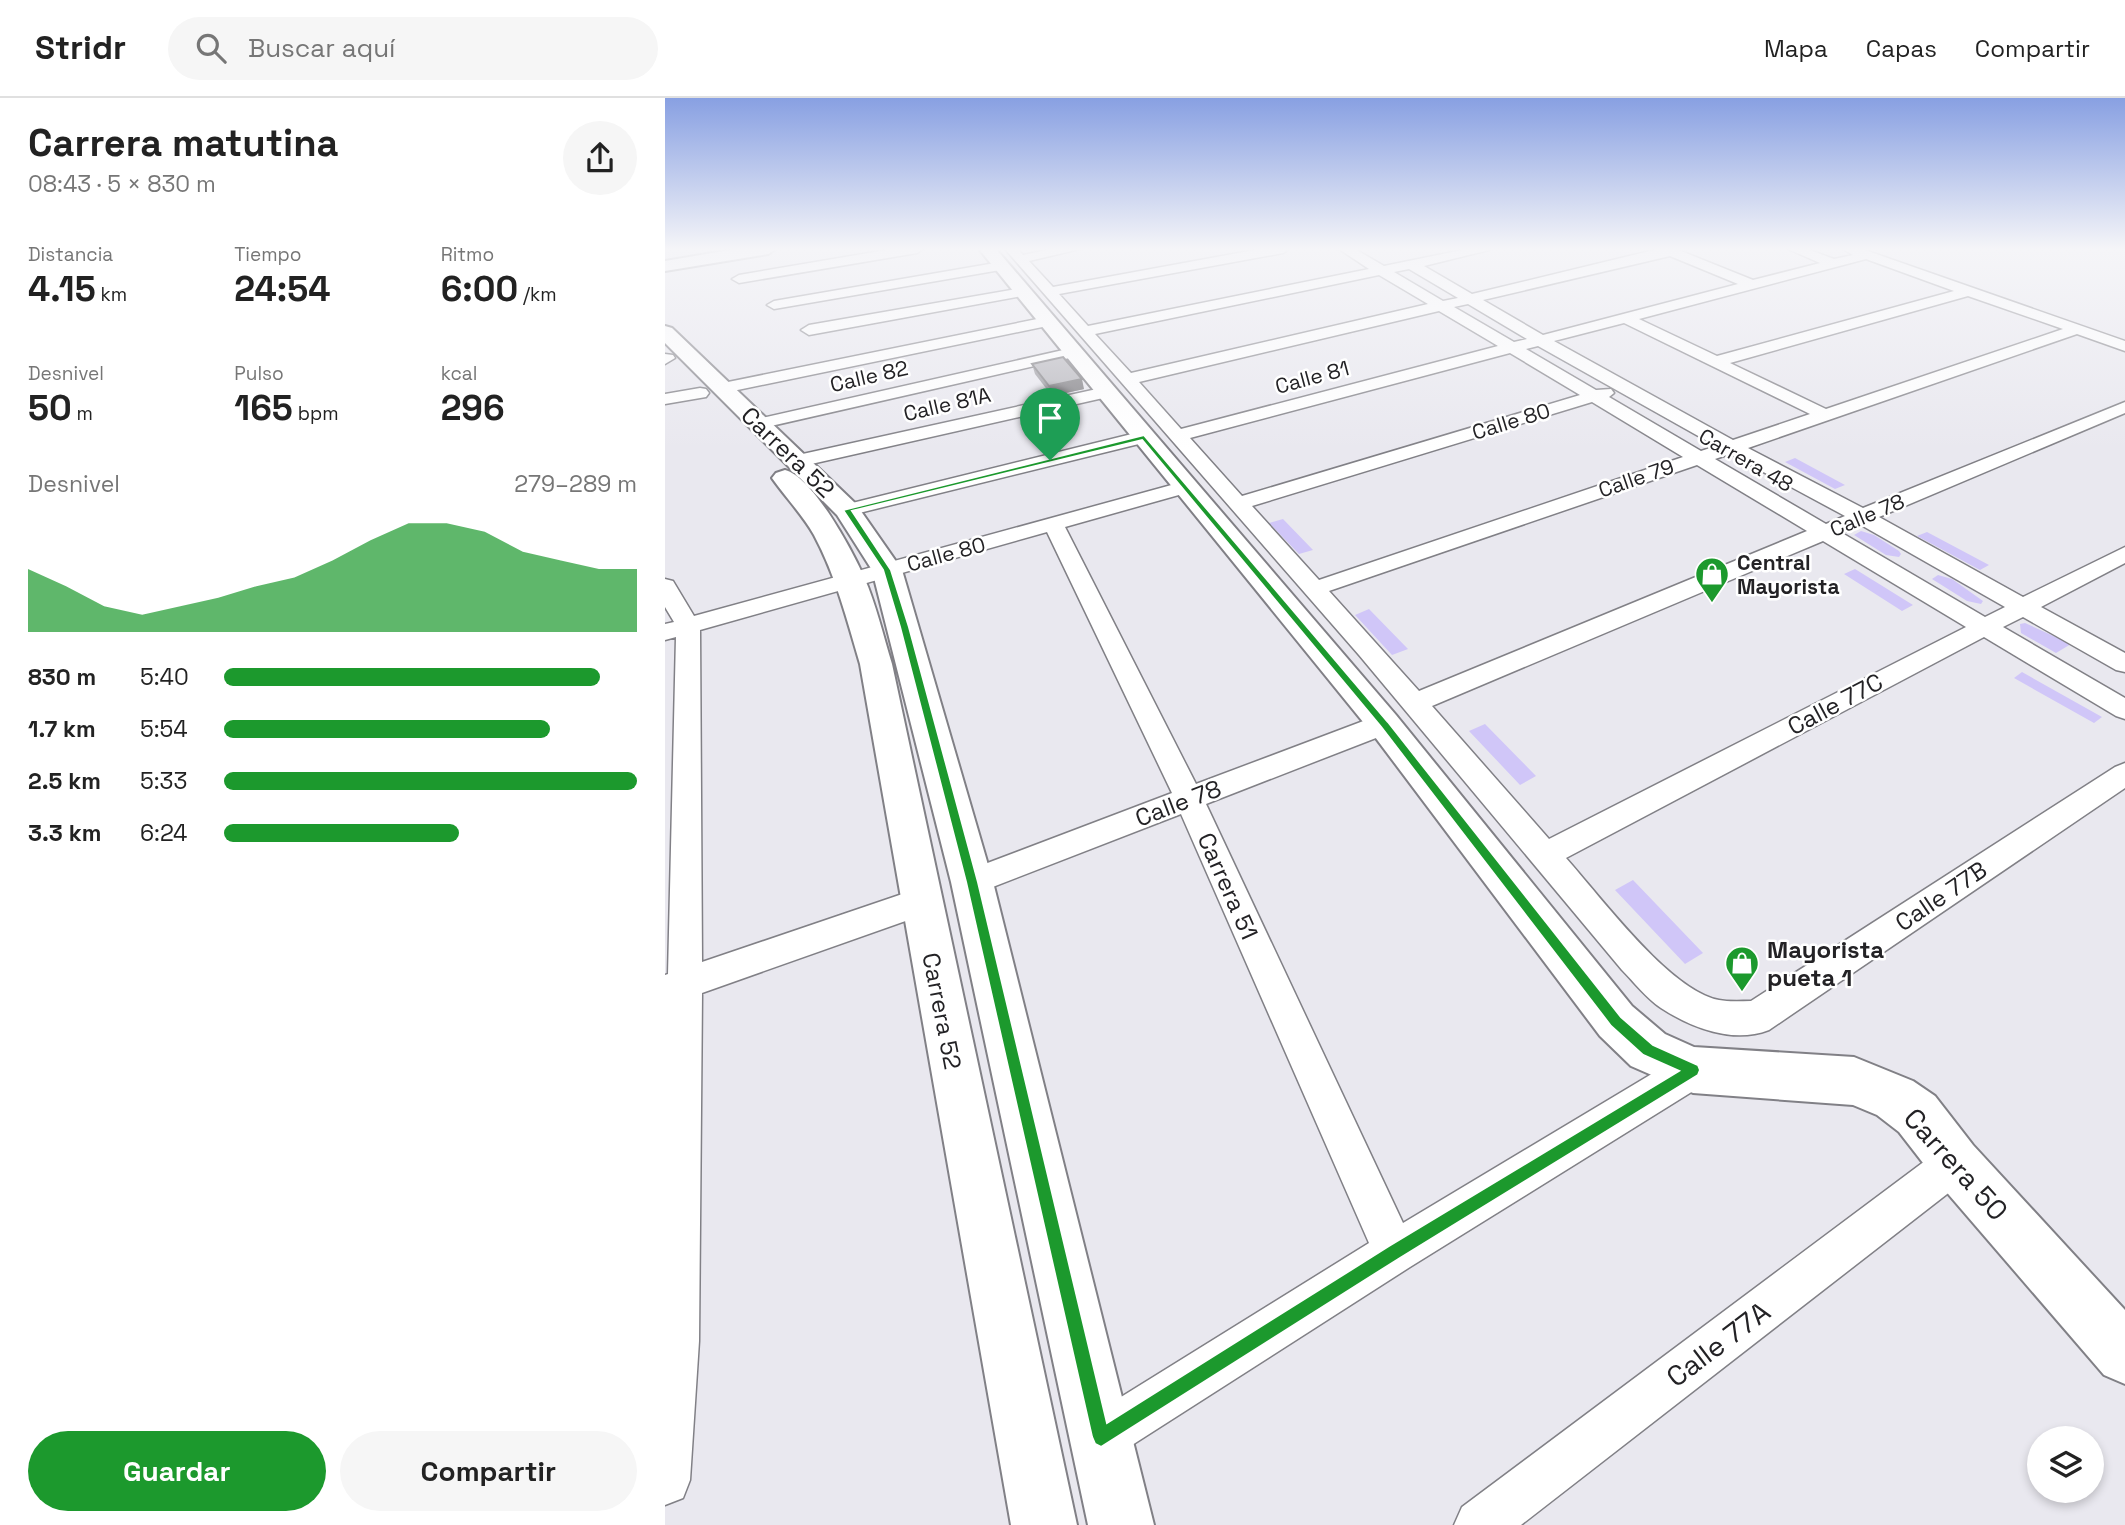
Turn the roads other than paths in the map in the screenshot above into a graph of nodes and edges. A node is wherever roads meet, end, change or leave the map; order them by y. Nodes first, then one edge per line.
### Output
1 (789, 316) edge
2 (858, 316) edge
3 (1042, 316) edge
4 (1071, 316) edge
5 (1162, 316) edge
6 (1403, 316) edge
7 (1459, 316) edge
8 (1500, 316) edge
9 (1640, 316) edge
10 (1880, 316) edge
11 (2037, 316) edge
12 (1627, 319) junction
13 (1047, 322) junction
14 (800, 324) junction
15 (2078, 329) junction
16 (1085, 331) junction
17 (665, 332) edge
18 (1540, 340) junction
19 (2125, 346) edge
20 (1513, 347) junction
21 (1072, 353) junction
22 (666, 358) edge
23 (851, 362) junction
24 (1714, 362) junction
25 (1117, 385) junction
26 (1622, 388) junction
27 (712, 390) junction
28 (1593, 397) junction
29 (665, 399) edge
30 (2125, 407) edge
31 (1825, 415) junction
32 (758, 424) junction
33 (1161, 436) junction
34 (1729, 447) junction
35 (1696, 458) junction
36 (798, 461) junction
37 (1186, 488) junction
38 (1239, 503) junction
39 (847, 510) junction
40 (1863, 517) junction
41 (1053, 524) junction
42 (1826, 532) junction
43 (2125, 554) edge
44 (887, 570) junction
45 (850, 578) junction
46 (665, 586) edge
47 (1314, 589) junction
48 (2022, 606) junction
49 (1983, 626) junction
50 (677, 629) edge
51 (2125, 664) edge
52 (1414, 703) junction
53 (2125, 710) edge
54 (675, 722) edge
55 (1384, 724) junction
56 (2125, 774) edge
57 (1189, 799) junction
58 (676, 837) edge
59 (1545, 855) junction
60 (972, 882) junction
61 (920, 902) junction
62 (675, 986) edge
63 (1693, 1070) junction
64 (1955, 1163) junction
65 (1395, 1252) junction
66 (670, 1342) edge
67 (2125, 1354) edge
68 (1101, 1437) junction
69 (665, 1480) edge
70 (1044, 1525) edge
71 (1121, 1525) edge
72 (1480, 1525) edge

1 - 14 street
2 - 14 street
3 - 13 main road
4 - 16 street
5 - 16 street
6 - 25 street
7 - 20 street, Carrera 48
8 - 18 street, Carrera 48
9 - 12 street, Calle 81
10 - 24 street
11 - 15 street
12 - 18 street, Calle 81
12 - 24 street
13 - 21 main road
13 - 23 street
14 - 23 street
15 - 19 street
15 - 31 street, Calle 79
16 - 25 street
17 - 27 main road, Carrera 52
18 - 20 street, Calle 81
18 - 26 street, Carrera 48
20 - 28 street, Carrera 48
20 - 33 street, Calle 81
21 - 25 main road
21 - 32 street, Calle 82
22 - 27 main road, Carrera 52
23 - 27 street
24 - 31 street
25 - 33 main road
25 - 36 street, Calle 81A
26 - 28 street, Calle 80
26 - 34 street, Carrera 48
27 - 29 street
27 - 32 main road, Carrera 52
27 - 45 main road, Carrera 52
28 - 35 street, Carrera 48
28 - 38 street, Calle 80
30 - 40 street, Calle 78
31 - 34 street, Calle 79
32 - 36 main road, Carrera 52
33 - 37 main road
33 - 38 street
33 - 39 street, Calle 81
34 - 35 street, Calle 79
34 - 40 street, Carrera 48
35 - 42 street, Carrera 48
35 - 47 street, Calle 79
36 - 39 main road, Carrera 52
37 - 41 street, Calle 80
37 - 55 main road
38 - 47 street
39 - 44 main road, Carrera 52
40 - 42 street, Calle 78
40 - 48 street, Carrera 48
41 - 44 street, Calle 80
41 - 57 street, Carrera 51
42 - 49 street, Carrera 48
42 - 52 street, Calle 78
43 - 48 street, Calle 77C
44 - 45 street, Calle 80
44 - 60 main road, Carrera 52
45 - 50 street, Calle 80
45 - 61 main road, Carrera 52
46 - 50 street
47 - 52 street
48 - 49 street, Calle 77C
48 - 51 street, Carrera 48
49 - 53 street, Carrera 48
49 - 59 street, Calle 77C
50 - 54 street
52 - 59 street
54 - 58 street
55 - 57 street, Calle 78
55 - 63 main road
56 - 59 street, Calle 77B
57 - 60 street, Calle 78
57 - 65 street, Carrera 51
58 - 62 street
60 - 68 main road, Carrera 52
61 - 62 street
61 - 70 main road, Carrera 52
62 - 66 street
63 - 64 main road, Carrera 50
63 - 65 street
64 - 67 main road, Carrera 50
64 - 72 street, Calle 77A
65 - 68 street
66 - 69 street
68 - 71 main road, Carrera 52

